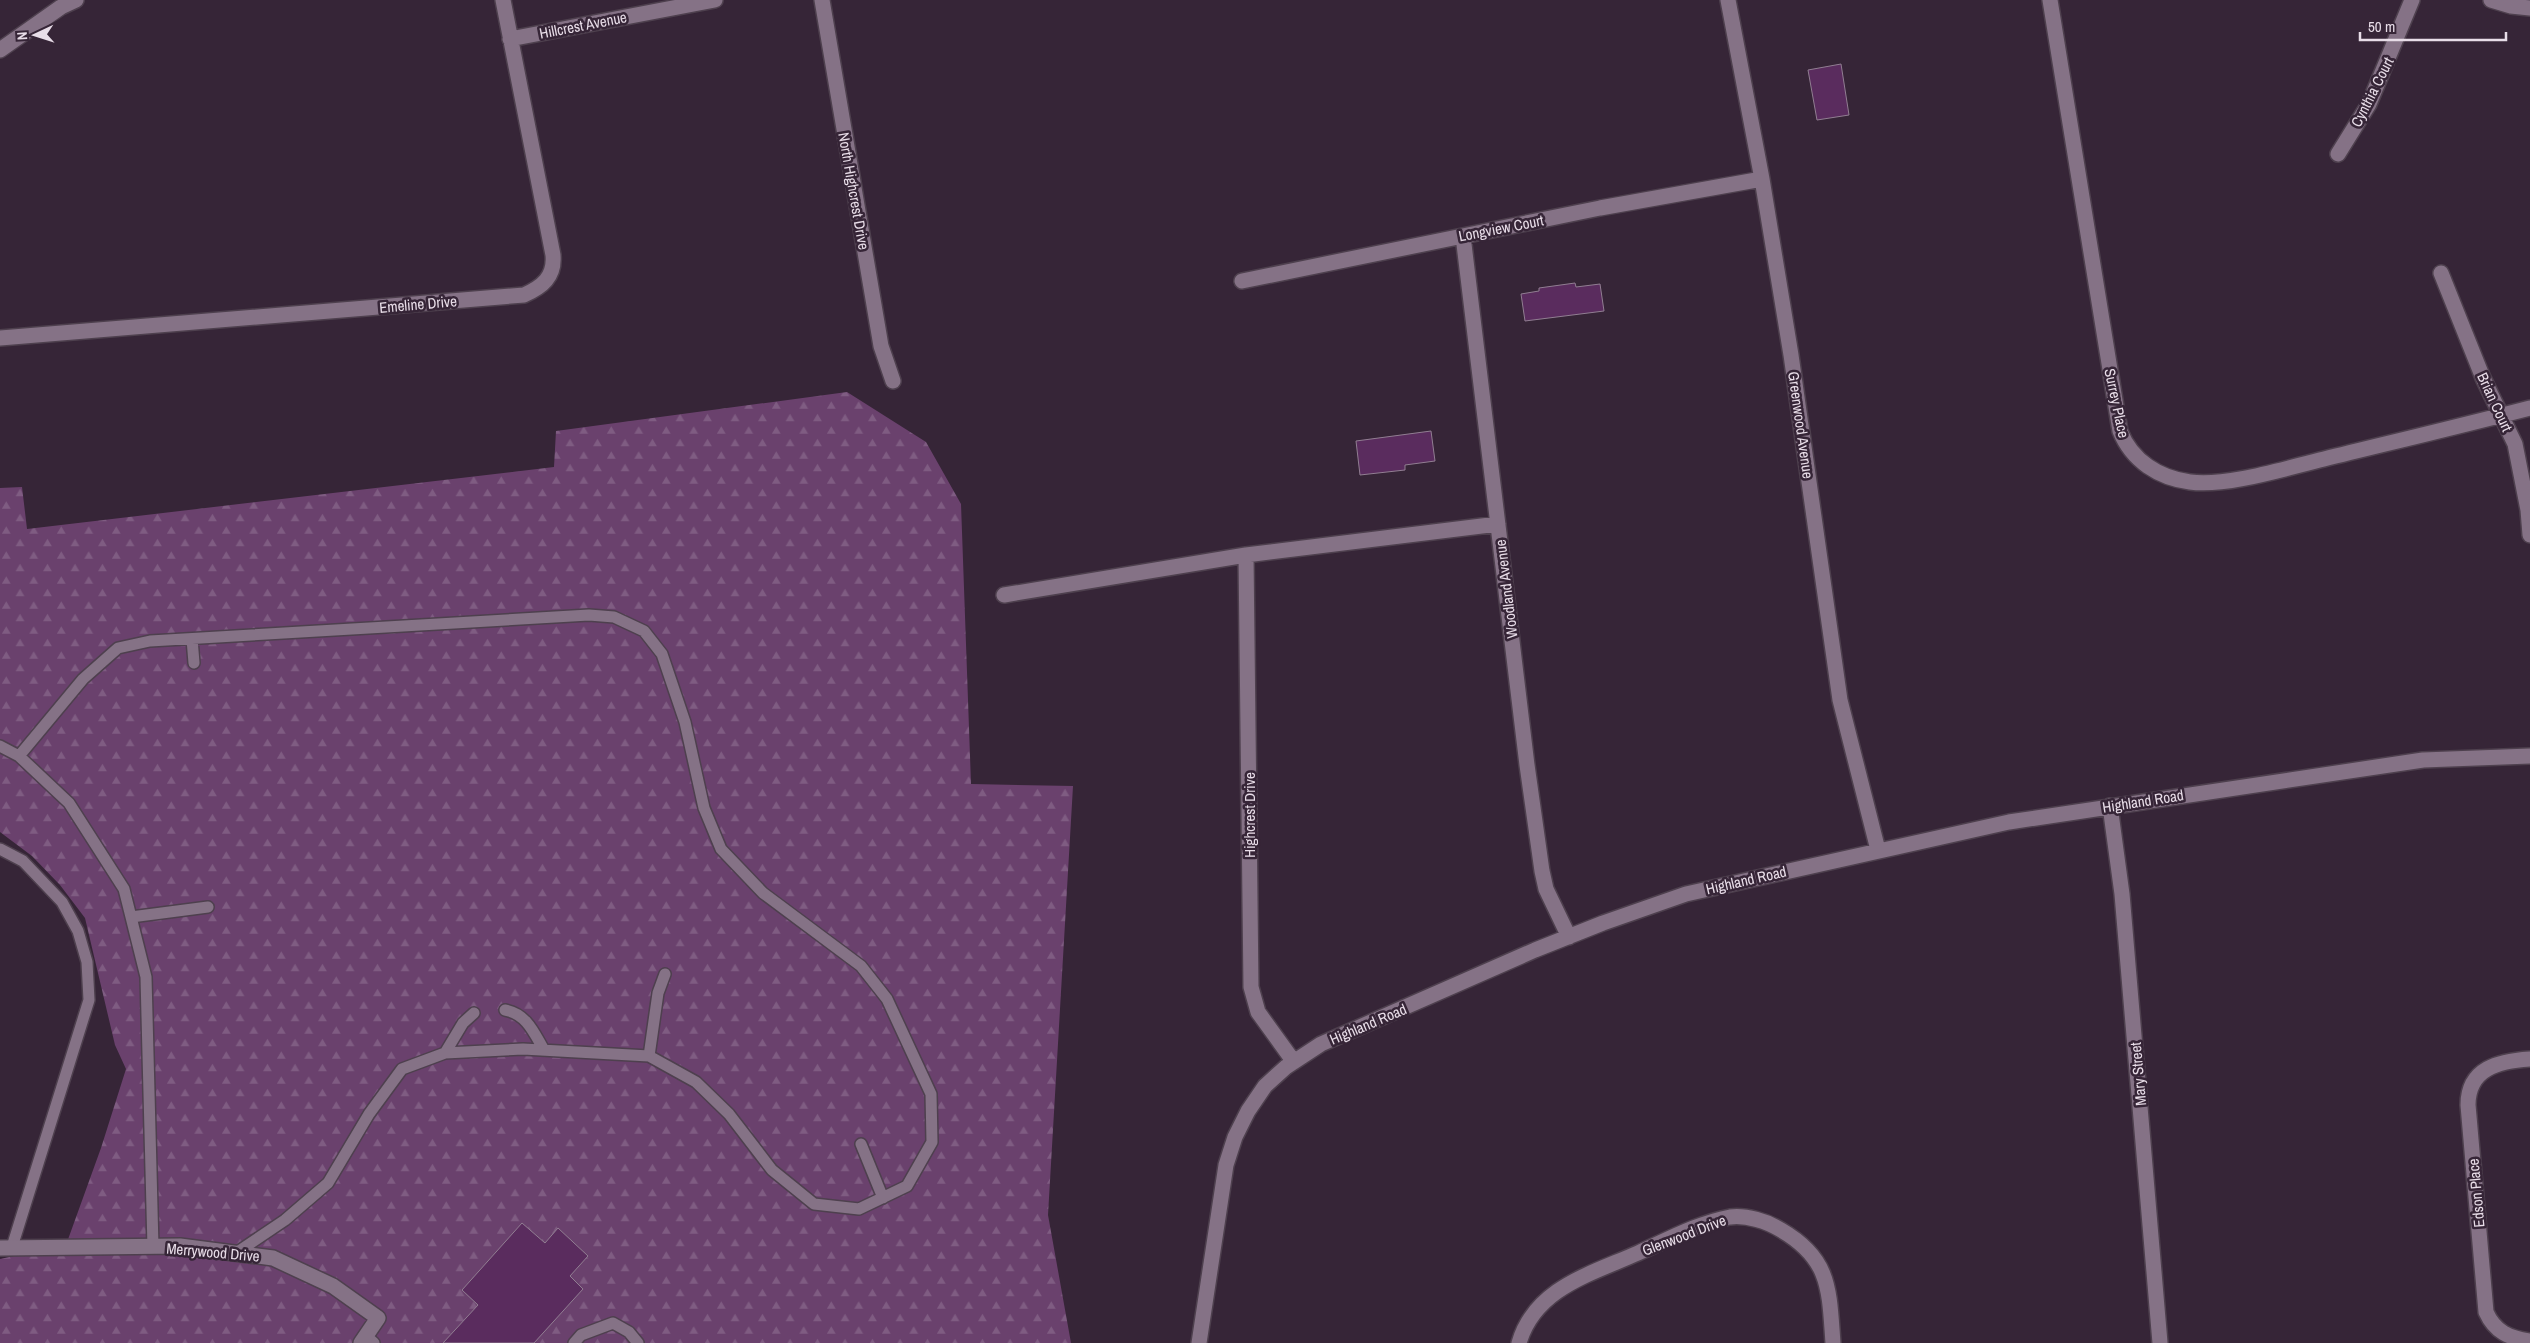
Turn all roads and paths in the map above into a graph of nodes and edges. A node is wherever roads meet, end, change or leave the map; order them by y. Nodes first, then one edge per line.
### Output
1 (76, 0) edge
2 (502, 0) edge
3 (715, 0) edge
4 (822, 0) edge
5 (1728, 0) edge
6 (2050, 0) edge
7 (2412, 0) edge
8 (2491, 0) edge
9 (2530, 8) edge
10 (510, 39) junction
11 (0, 50) edge
12 (2338, 154) dead end
13 (1762, 179) junction
14 (1463, 236) junction
15 (2441, 273) dead end
16 (1242, 280) dead end
17 (0, 338) edge
18 (893, 381) dead end
19 (2530, 408) edge
20 (2502, 415) junction
21 (1498, 524) junction
22 (2530, 535) edge
23 (1246, 556) junction
24 (1004, 595) dead end
25 (192, 638) junction
26 (194, 663) dead end
27 (0, 746) edge
28 (19, 756) junction
29 (2530, 756) edge
30 (2110, 806) junction
31 (0, 850) edge
32 (1878, 850) junction
33 (208, 907) dead end
34 (131, 917) junction
35 (1569, 937) junction
36 (665, 974) dead end
37 (505, 1010) dead end
38 (474, 1013) dead end
39 (544, 1050) junction
40 (445, 1053) junction
41 (649, 1056) junction
42 (2530, 1059) edge
43 (1294, 1062) junction
44 (861, 1144) dead end
45 (883, 1198) junction
46 (154, 1247) junction
47 (6, 1248) edge
48 (236, 1254) junction
49 (367, 1341) edge
50 (2530, 1341) edge
51 (574, 1343) edge
52 (638, 1343) edge
53 (1199, 1343) edge
54 (1519, 1343) edge
55 (1833, 1343) edge
56 (2160, 1343) edge

1 - 11 street
2 - 10 street, Emeline Drive
3 - 10 street, Hillcrest Avenue
4 - 18 street, North Highcrest Drive
5 - 13 street, Greenwood Avenue
6 - 20 street, Surrey Place
7 - 12 street, Cynthia Court
8 - 9 street
10 - 17 street, Emeline Drive
13 - 14 street, Longview Court
13 - 32 street, Greenwood Avenue
14 - 16 street, Longview Court
14 - 21 street, Woodland Avenue
15 - 20 street, Brian Court
19 - 20 street, Surrey Place
20 - 22 street, Brian Court
21 - 23 street
21 - 35 street, Woodland Avenue
23 - 24 street
23 - 43 street, Highcrest Drive
25 - 26 lane
25 - 28 lane
25 - 45 lane
27 - 28 lane
28 - 34 lane
29 - 30 street, Highland Road
30 - 32 street, Highland Road
30 - 56 street, Mary Street
31 - 47 lane
32 - 35 street, Highland Road
33 - 34 lane
34 - 46 lane
35 - 43 street, Highland Road
36 - 41 lane
37 - 39 lane
38 - 40 lane
39 - 40 lane
39 - 41 lane
40 - 48 lane
41 - 45 lane
42 - 50 street, Edson Place
43 - 53 street, Highland Road
44 - 45 lane
46 - 47 street, Merrywood Drive
46 - 48 street, Merrywood Drive
48 - 49 street, Merrywood Drive
51 - 52 lane
54 - 55 street, Glenwood Drive

